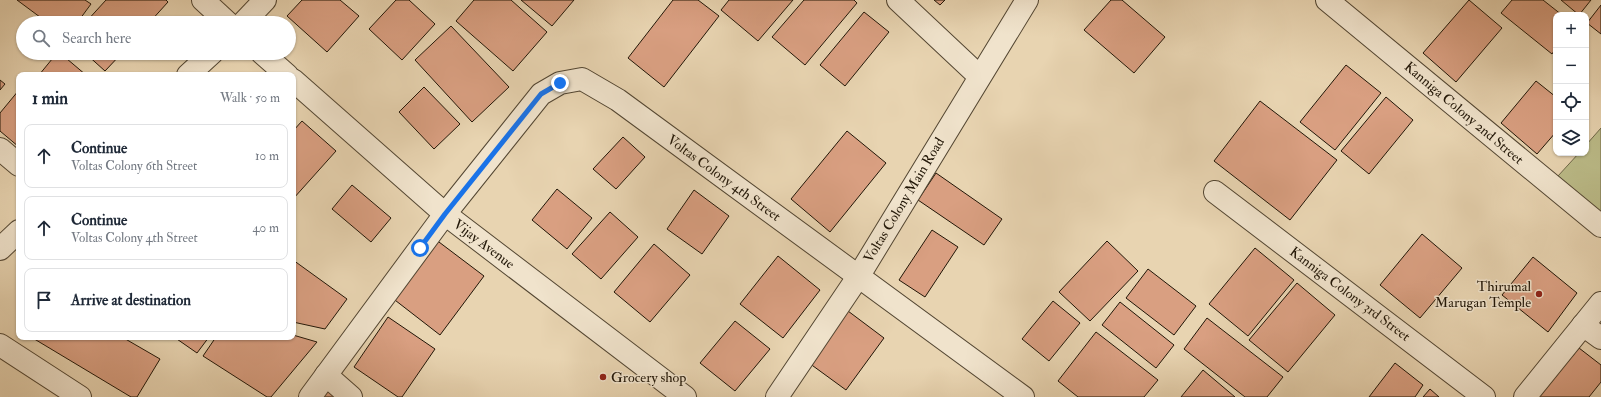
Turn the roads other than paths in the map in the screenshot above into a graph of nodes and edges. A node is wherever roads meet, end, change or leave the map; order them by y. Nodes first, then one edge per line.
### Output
1 (203, 0) edge
2 (265, 0) edge
3 (898, 0) edge
4 (1027, 0) edge
5 (1327, 0) edge
6 (220, 16) edge
7 (250, 16) edge
8 (204, 60) edge
9 (270, 60) edge
10 (191, 72) edge
11 (284, 72) edge
12 (979, 76) junction
13 (296, 83) edge
14 (0, 149) edge
15 (16, 162) edge
16 (1215, 192) dead end
17 (445, 214) junction
18 (1601, 226) edge
19 (16, 234) edge
20 (0, 249) edge
21 (858, 277) junction
22 (1601, 303) edge
23 (1584, 325) junction
24 (1601, 338) edge
25 (0, 345) edge
26 (326, 375) junction
27 (80, 397) edge
28 (310, 397) edge
29 (351, 397) edge
30 (684, 397) edge
31 (777, 397) edge
32 (1023, 397) edge
33 (1484, 397) edge
34 (1524, 397) edge

1 - 6 street
2 - 7 street
3 - 12 street
4 - 12 street, Voltas Colony Main Road
5 - 18 street, Kanniga Colony 2nd Street
8 - 10 street
9 - 11 street
12 - 21 street, Voltas Colony Main Road
13 - 17 street, Vijay Avenue
14 - 15 street
16 - 33 street, Kanniga Colony 3rd Street
17 - 21 street, Voltas Colony 4th Street
17 - 26 street, Voltas Colony 4th Street
17 - 30 street, Vijay Avenue
19 - 20 street
21 - 31 street, Voltas Colony Main Road
21 - 32 street, Voltas Colony 4th Street
22 - 23 street
23 - 24 street
23 - 34 street
25 - 27 street
26 - 28 street, Voltas Colony 4th Street
26 - 29 street

